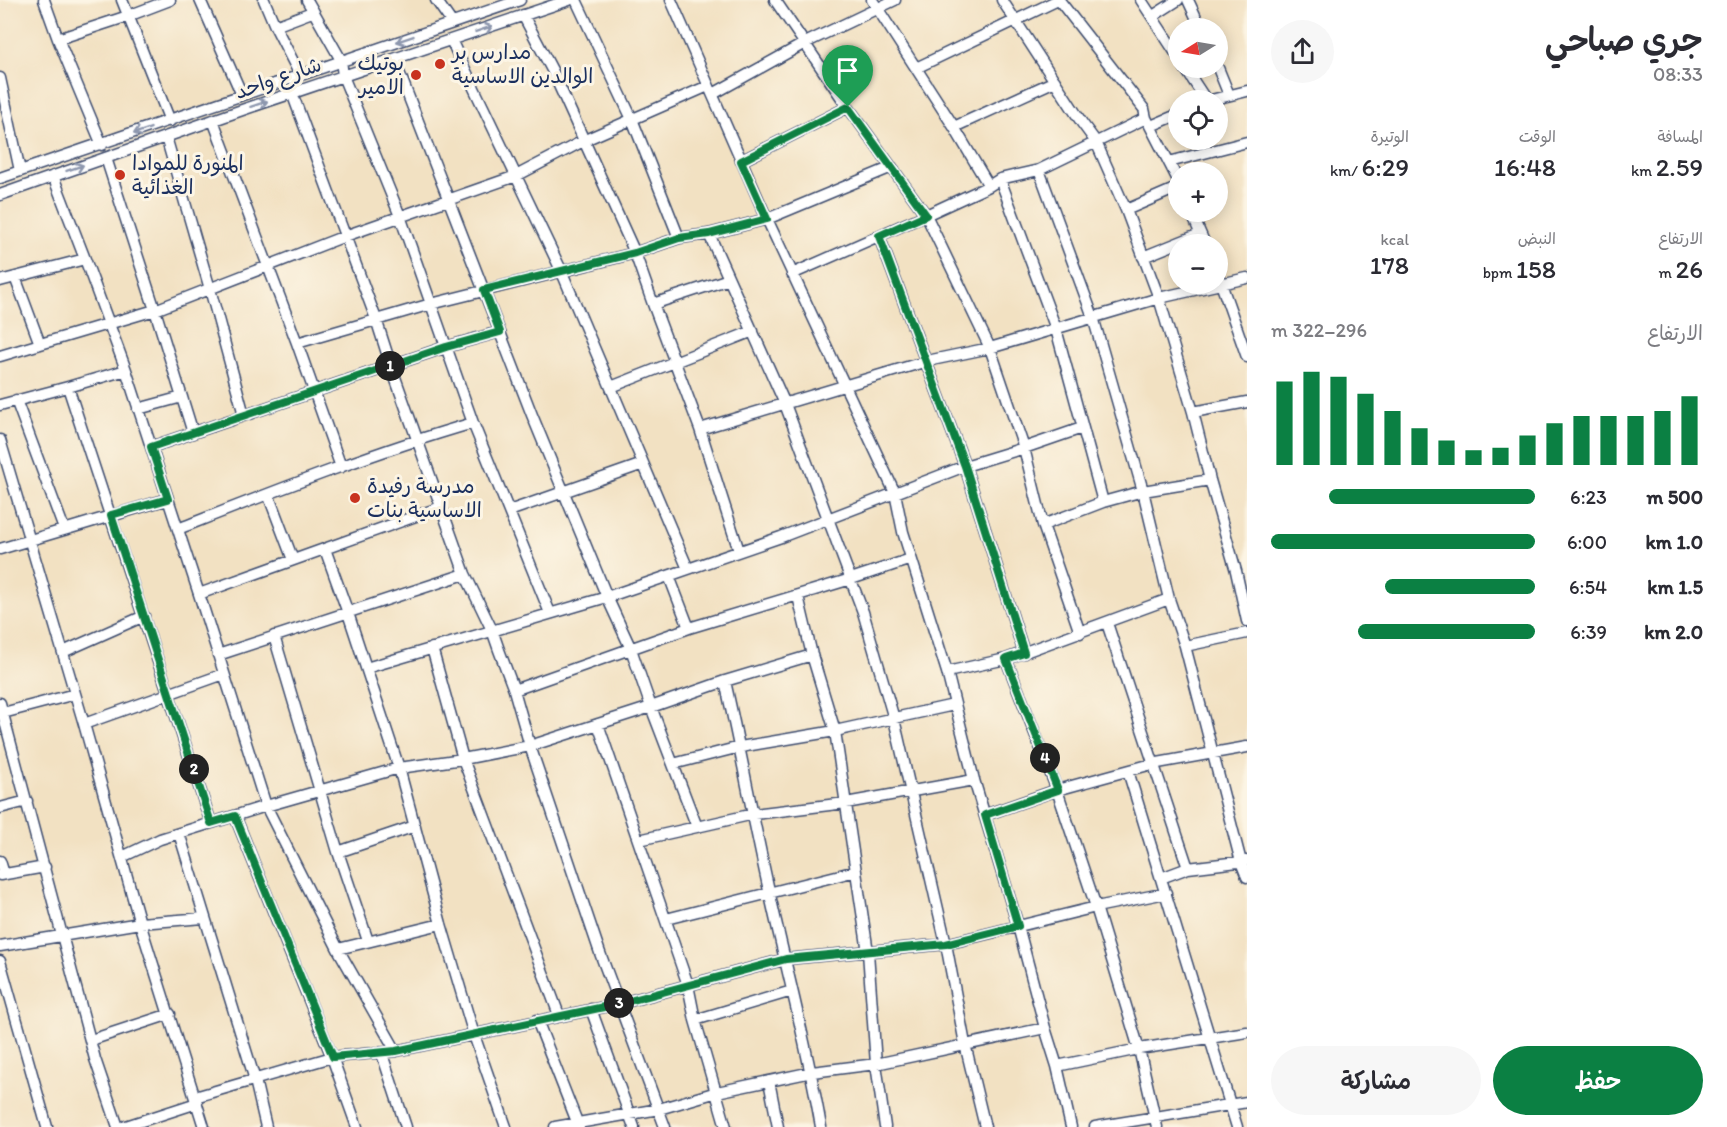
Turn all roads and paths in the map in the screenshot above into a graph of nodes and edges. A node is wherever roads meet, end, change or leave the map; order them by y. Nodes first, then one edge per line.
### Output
1 (44, 0) edge
2 (122, 0) edge
3 (170, 0) edge
4 (200, 0) edge
5 (264, 0) edge
6 (436, 0) edge
7 (520, 0) edge
8 (569, 0) edge
9 (576, 0) edge
10 (672, 0) edge
11 (775, 0) edge
12 (895, 0) edge
13 (1002, 0) edge
14 (1059, 0) edge
15 (1141, 0) edge
16 (1178, 0) edge
17 (1188, 0) edge
18 (309, 3) edge
19 (875, 4) edge
20 (523, 15) junction
21 (128, 16) junction
22 (1153, 16) junction
23 (1196, 18) edge
24 (1016, 21) junction
25 (452, 23) junction
26 (275, 26) junction
27 (58, 39) junction
28 (451, 40) junction
29 (1168, 40) edge
30 (805, 43) junction
31 (394, 59) junction
32 (341, 60) junction
33 (916, 68) junction
34 (300, 75) junction
35 (343, 76) junction
36 (0, 78) edge
37 (1222, 78) edge
38 (1054, 81) junction
39 (711, 90) junction
40 (1247, 91) edge
41 (292, 93) junction
42 (243, 95) junction
43 (1230, 95) joint
44 (848, 107) junction
45 (1168, 117) edge
46 (632, 119) junction
47 (213, 120) junction
48 (170, 121) junction
49 (1148, 122) junction
50 (954, 127) junction
51 (166, 137) junction
52 (585, 140) junction
53 (1096, 142) junction
54 (1247, 142) edge
55 (102, 145) junction
56 (106, 158) junction
57 (741, 161) junction
58 (1169, 162) joint
59 (892, 167) junction
60 (1039, 170) junction
61 (20, 171) junction
62 (52, 176) junction
63 (516, 176) junction
64 (0, 178) edge
65 (1000, 179) junction
66 (989, 186) junction
67 (1168, 192) edge
68 (0, 195) edge
69 (448, 199) junction
70 (1126, 210) junction
71 (926, 215) junction
72 (400, 216) junction
73 (767, 219) junction
74 (1195, 222) edge
75 (709, 234) junction
76 (1200, 234) edge
77 (345, 236) junction
78 (879, 236) junction
79 (679, 238) junction
80 (1168, 247) edge
81 (635, 253) junction
82 (1143, 257) junction
83 (85, 259) junction
84 (268, 266) junction
85 (561, 270) junction
86 (792, 274) junction
87 (15, 277) junction
88 (1247, 278) edge
89 (729, 279) junction
90 (1228, 279) edge
91 (0, 281) edge
92 (210, 289) junction
93 (484, 290) junction
94 (1172, 294) edge
95 (1225, 294) edge
96 (1159, 298) junction
97 (431, 304) junction
98 (653, 304) junction
99 (155, 310) junction
100 (1093, 317) junction
101 (376, 319) junction
102 (109, 324) junction
103 (1056, 329) junction
104 (753, 331) junction
105 (500, 332) junction
106 (297, 343) junction
107 (40, 344) junction
108 (446, 347) junction
109 (990, 348) junction
110 (0, 356) edge
111 (1247, 357) edge
112 (674, 361) junction
113 (927, 361) junction
114 (391, 366) junction
115 (126, 370) junction
116 (845, 385) junction
117 (68, 387) junction
118 (611, 387) junction
119 (314, 391) junction
120 (182, 397) junction
121 (16, 400) junction
122 (1247, 402) edge
123 (785, 404) junction
124 (0, 405) edge
125 (138, 409) junction
126 (1193, 412) junction
127 (244, 415) junction
128 (473, 423) junction
129 (1082, 428) junction
130 (700, 429) junction
131 (193, 433) junction
132 (0, 440) edge
133 (417, 440) junction
134 (151, 447) junction
135 (1024, 448) junction
136 (643, 464) junction
137 (965, 466) junction
138 (341, 467) junction
139 (1210, 480) junction
140 (1143, 491) junction
141 (563, 492) junction
142 (895, 493) junction
143 (268, 494) junction
144 (168, 499) junction
145 (1103, 502) junction
146 (441, 507) junction
147 (509, 511) junction
148 (111, 515) junction
149 (827, 519) junction
150 (1043, 525) junction
151 (64, 529) junction
152 (178, 529) junction
153 (28, 540) junction
154 (0, 549) edge
155 (325, 549) junction
156 (739, 551) junction
157 (911, 559) junction
158 (293, 560) junction
159 (688, 569) junction
160 (1242, 569) edge
161 (465, 574) junction
162 (669, 576) junction
163 (850, 579) junction
164 (199, 594) junction
165 (798, 596) junction
166 (607, 597) junction
167 (1169, 599) junction
168 (348, 613) junction
169 (550, 613) junction
170 (144, 616) junction
171 (1247, 621) edge
172 (1107, 623) junction
173 (689, 628) junction
174 (492, 630) junction
175 (1080, 633) junction
176 (1247, 633) edge
177 (274, 636) junction
178 (1185, 646) junction
179 (432, 648) junction
180 (631, 649) junction
181 (63, 652) junction
182 (1024, 653) junction
183 (218, 655) junction
184 (812, 655) junction
185 (1006, 659) junction
186 (366, 668) junction
187 (946, 672) junction
188 (224, 674) junction
189 (725, 681) junction
190 (514, 690) junction
191 (75, 694) junction
192 (169, 695) junction
193 (954, 705) junction
194 (651, 707) junction
195 (1, 708) edge
196 (894, 718) junction
197 (84, 724) junction
198 (598, 724) junction
199 (835, 731) junction
200 (530, 746) junction
201 (740, 747) junction
202 (1247, 747) edge
203 (6, 750) edge
204 (1213, 753) junction
205 (463, 759) junction
206 (673, 764) junction
207 (1152, 764) junction
208 (399, 768) junction
209 (1128, 771) junction
210 (974, 780) junction
211 (319, 790) junction
212 (1058, 790) junction
213 (911, 792) junction
214 (27, 801) junction
215 (846, 803) junction
216 (266, 806) junction
217 (0, 808) edge
218 (754, 814) junction
219 (985, 815) junction
220 (235, 816) junction
221 (211, 823) junction
222 (415, 826) junction
223 (697, 827) junction
224 (179, 833) junction
225 (639, 840) junction
226 (338, 852) junction
227 (122, 857) junction
228 (0, 861) edge
229 (1244, 861) edge
230 (45, 867) junction
231 (1188, 868) junction
232 (856, 870) junction
233 (2, 875) edge
234 (1247, 877) edge
235 (1161, 878) junction
236 (769, 891) junction
237 (1166, 893) junction
238 (1096, 908) junction
239 (204, 918) junction
240 (666, 919) junction
241 (140, 923) junction
242 (441, 924) junction
243 (1018, 926) junction
244 (62, 936) junction
245 (368, 941) junction
246 (946, 944) junction
247 (0, 946) edge
248 (338, 949) junction
249 (868, 952) junction
250 (786, 959) junction
251 (0, 961) edge
252 (688, 985) junction
253 (792, 991) junction
254 (618, 1004) junction
255 (591, 1009) junction
256 (170, 1014) junction
257 (559, 1016) junction
258 (537, 1020) junction
259 (695, 1020) junction
260 (1045, 1028) junction
261 (1247, 1032) edge
262 (474, 1035) junction
263 (1209, 1039) junction
264 (91, 1040) junction
265 (965, 1044) junction
266 (1139, 1049) junction
267 (396, 1051) junction
268 (382, 1054) junction
269 (333, 1057) junction
270 (876, 1064) junction
271 (1057, 1066) junction
272 (812, 1072) junction
273 (255, 1080) junction
274 (769, 1081) junction
275 (717, 1092) junction
276 (196, 1100) junction
277 (1247, 1102) edge
278 (1231, 1105) junction
279 (659, 1109) junction
280 (630, 1114) junction
281 (1156, 1122) edge
282 (578, 1125) edge
283 (47, 1127) edge
284 (120, 1127) edge
285 (204, 1127) edge
286 (266, 1127) edge
287 (357, 1127) edge
288 (406, 1127) edge
289 (506, 1127) edge
290 (555, 1127) edge
291 (634, 1127) edge
292 (665, 1127) edge
293 (726, 1127) edge
294 (778, 1127) edge
295 (821, 1127) edge
296 (885, 1127) edge
297 (985, 1127) edge
298 (1071, 1127) edge
299 (1095, 1127) edge
300 (1237, 1127) edge

1 - 27 street
2 - 21 street
3 - 21 street
4 - 42 street
5 - 26 street
6 - 25 street
7 - 25 street, شارع واحد
8 - 20 street, شارع واحد
9 - 46 street
10 - 39 street
11 - 30 street
12 - 19 street
13 - 24 street
14 - 24 street
14 - 49 street
15 - 22 street
16 - 22 street
17 - 23 street
18 - 26 street
18 - 32 street
19 - 30 street
19 - 33 street
28 -> 20 street, شارع واحد
20 - 52 street
21 - 27 street
21 - 48 street
22 - 29 street
24 - 33 street
24 - 38 street
25 -> 32 street, شارع واحد
26 - 34 street
27 - 55 street
28 - 31 street, شارع واحد
28 - 63 street
30 - 39 street
30 - 44 street
31 - 35 street, شارع واحد
31 - 69 street
32 - 34 street, شارع واحد
32 - 35 street
33 - 50 street
34 - 42 street, شارع واحد
35 - 41 street, شارع واحد
35 - 72 street
36 - 61 street
37 - 43 street
38 - 50 street
38 - 53 street
39 - 46 street
39 - 57 street
40 - 43 street
47 -> 41 street, شارع واحد
41 - 77 street
42 - 48 street, شارع واحد
44 - 57 street
44 - 59 street
45 - 49 street
46 - 52 street
46 - 79 street
47 - 51 street, شارع واحد
47 - 84 street
48 -> 55 street, شارع واحد
49 - 53 street
49 - 58 street
50 - 66 street
51 - 56 street, شارع واحد
51 - 92 street
52 - 63 street
52 - 81 street
53 - 60 street
53 - 70 street
54 - 58 street
55 - 61 street, شارع واحد
62 -> 56 street, شارع واحد
56 - 99 street
57 - 73 street
59 - 71 street
59 - 73 street
60 - 65 street
60 - 100 street
61 - 64 street, شارع واحد
62 - 68 street, شارع واحد
62 - 83 street
63 - 69 street
63 - 85 street
65 - 66 street
65 - 103 street
66 - 71 street
67 - 70 street
69 - 72 street
69 - 93 street
70 - 82 street
71 - 78 street
71 - 109 street
72 - 77 street
72 - 97 street
73 - 75 street
73 - 86 street
74 - 76 street
75 - 79 street
75 - 89 street
77 - 84 street
77 - 101 street
78 - 86 street
78 - 113 street
79 - 81 street
80 - 82 street
81 - 85 street
81 - 98 street
82 - 96 street
83 - 87 street
83 - 102 street
84 - 92 street
84 - 106 street
85 - 93 street
85 - 118 street
86 - 116 street
87 - 91 street
87 - 107 street
88 - 90 street
89 - 98 street
89 - 104 street
92 - 99 street
92 - 127 street
93 - 97 street
93 - 105 street
94 - 96 street
95 - 111 street
96 - 100 street
96 - 126 street
97 - 101 street
97 - 108 street
98 - 112 street
99 - 102 street
99 - 120 street
100 - 103 street
100 - 140 street
101 - 106 street
101 - 114 street
102 - 107 street
102 - 115 street
103 - 109 street
103 - 129 street
104 - 112 street
104 - 123 street
105 - 108 street
105 - 141 street
106 - 119 street
107 - 110 street
108 - 114 street
108 - 128 street
109 - 113 street
109 - 135 street
112 - 118 street
112 - 130 street
113 - 116 street
113 - 137 street
114 - 119 street
114 - 133 street
115 - 117 street
115 - 125 street
116 - 123 street
116 - 142 street
117 - 121 street
117 - 148 street
118 - 136 street
119 - 127 street
119 - 138 street
120 - 125 street
120 - 131 street
121 - 124 street
121 - 151 street
122 - 126 street
123 - 130 street
123 - 149 street
125 - 134 street
126 - 139 street
127 - 131 street
128 - 133 street
128 - 147 street
129 - 135 street
129 - 145 street
130 - 156 street
131 - 134 street
132 - 153 street
133 - 138 street
133 - 146 street
134 - 144 street
135 - 137 street
135 - 150 street
136 - 141 street
136 - 159 street
137 - 142 street
137 - 182 street
138 - 143 street
139 - 140 street
139 - 160 street
140 - 145 street
140 - 167 street
141 - 147 street
141 - 166 street
142 - 149 street
142 - 157 street
143 - 152 street
143 - 158 street
144 - 148 street
144 - 152 street
145 - 150 street
146 - 155 street
146 - 161 street
147 - 169 street
148 - 151 street
148 - 170 street
149 - 156 street
149 - 163 street
150 - 175 street
151 - 153 street
152 - 164 street
153 - 154 street
153 - 181 street
155 - 158 street
155 - 168 street
156 - 159 street
157 - 163 street
157 - 187 street
158 - 164 street
159 - 162 street
160 - 171 street
161 - 168 street
161 - 174 street
162 - 166 street
162 - 173 street
163 - 165 street
163 - 196 street
164 - 183 street
165 - 173 street
165 - 184 street
166 - 169 street
166 - 180 street
167 - 172 street
167 - 178 street
168 - 177 street
168 - 186 street
169 - 174 street
170 - 181 street
170 - 192 street
172 - 175 street
172 - 207 street
173 - 180 street
174 - 179 street
174 - 190 street
175 - 182 street
176 - 178 street
177 - 183 street
177 - 211 street
178 - 204 street
179 - 186 street
179 - 205 street
180 - 190 street
180 - 194 street
181 - 191 street
182 - 185 street
183 - 188 street
184 - 189 street
184 - 199 street
185 - 187 street
185 - 212 street
186 - 208 street
187 - 193 street
188 - 192 street
188 - 216 street
189 - 194 street
189 - 201 street
190 - 200 street
191 - 195 street
191 - 197 street
192 - 197 street
192 - 221 street
193 - 196 street
193 - 210 street
194 - 198 street
194 - 206 street
195 - 203 street
196 - 199 street
196 - 213 street
197 - 227 street
198 - 200 street
198 - 225 street
199 - 201 street
199 - 215 street
200 - 205 street
200 - 254 street
201 - 206 street
201 - 218 street
202 - 204 street
203 - 214 street
204 - 207 street
204 - 229 street
205 - 208 street
205 - 257 street
206 - 223 street
207 - 209 street
207 - 231 street
208 - 211 street
208 - 222 street
209 - 212 street
209 - 235 street
210 - 213 street
210 - 219 street
211 - 216 street
211 - 226 street
212 - 219 street
212 - 238 street
213 - 215 street
213 - 246 street
214 - 217 street
214 - 230 street
215 - 218 street
215 - 232 street
216 - 220 street
216 - 248 street
218 - 223 street
218 - 236 street
219 - 243 street
220 - 221 street
220 - 269 street
221 - 224 street
222 - 226 street
222 - 242 street
223 - 225 street
224 - 227 street
224 - 239 street
225 - 240 street
226 - 245 street
227 - 241 street
228 - 233 street
229 - 231 street
229 - 234 street
230 - 233 street
230 - 244 street
231 - 235 street
232 - 236 street
232 - 249 street
235 - 237 street
236 - 240 street
236 - 250 street
237 - 238 street
237 - 263 street
238 - 243 street
238 - 266 street
239 - 241 street
239 - 273 street
240 - 252 street
241 - 244 street
241 - 256 street
242 - 245 street
242 - 262 street
243 - 246 street
243 - 260 street
244 - 247 street
244 - 264 street
245 - 248 street
246 - 249 street
246 - 265 street
248 - 267 street
249 - 250 street
249 - 270 street
250 - 252 street
250 - 253 street
251 - 283 street
252 - 254 street
252 - 259 street
253 - 259 street
253 - 272 street
254 - 255 street
254 - 279 street
255 - 257 street
255 - 280 street
256 - 264 street
256 - 276 street
257 - 258 street
258 - 262 street
258 - 282 street
259 - 275 street
260 - 265 street
260 - 271 street
261 - 263 street
262 - 267 street
262 - 289 street
263 - 266 street
263 - 278 street
264 - 284 street
265 - 270 street
265 - 297 street
266 - 271 street
266 - 281 street
267 - 268 street
268 - 269 street
268 - 288 street
269 - 273 street
269 - 287 street
270 - 272 street
270 - 296 street
271 - 298 street
272 - 274 street
272 - 295 street
273 - 276 street
273 - 286 street
274 - 275 street
274 - 294 street
275 - 279 street
275 - 293 street
276 - 284 street
276 - 285 street
277 - 278 street
278 - 281 street
278 - 300 street
279 - 280 street
279 - 292 street
280 - 282 street
280 - 291 street
281 - 299 street
282 - 290 street

